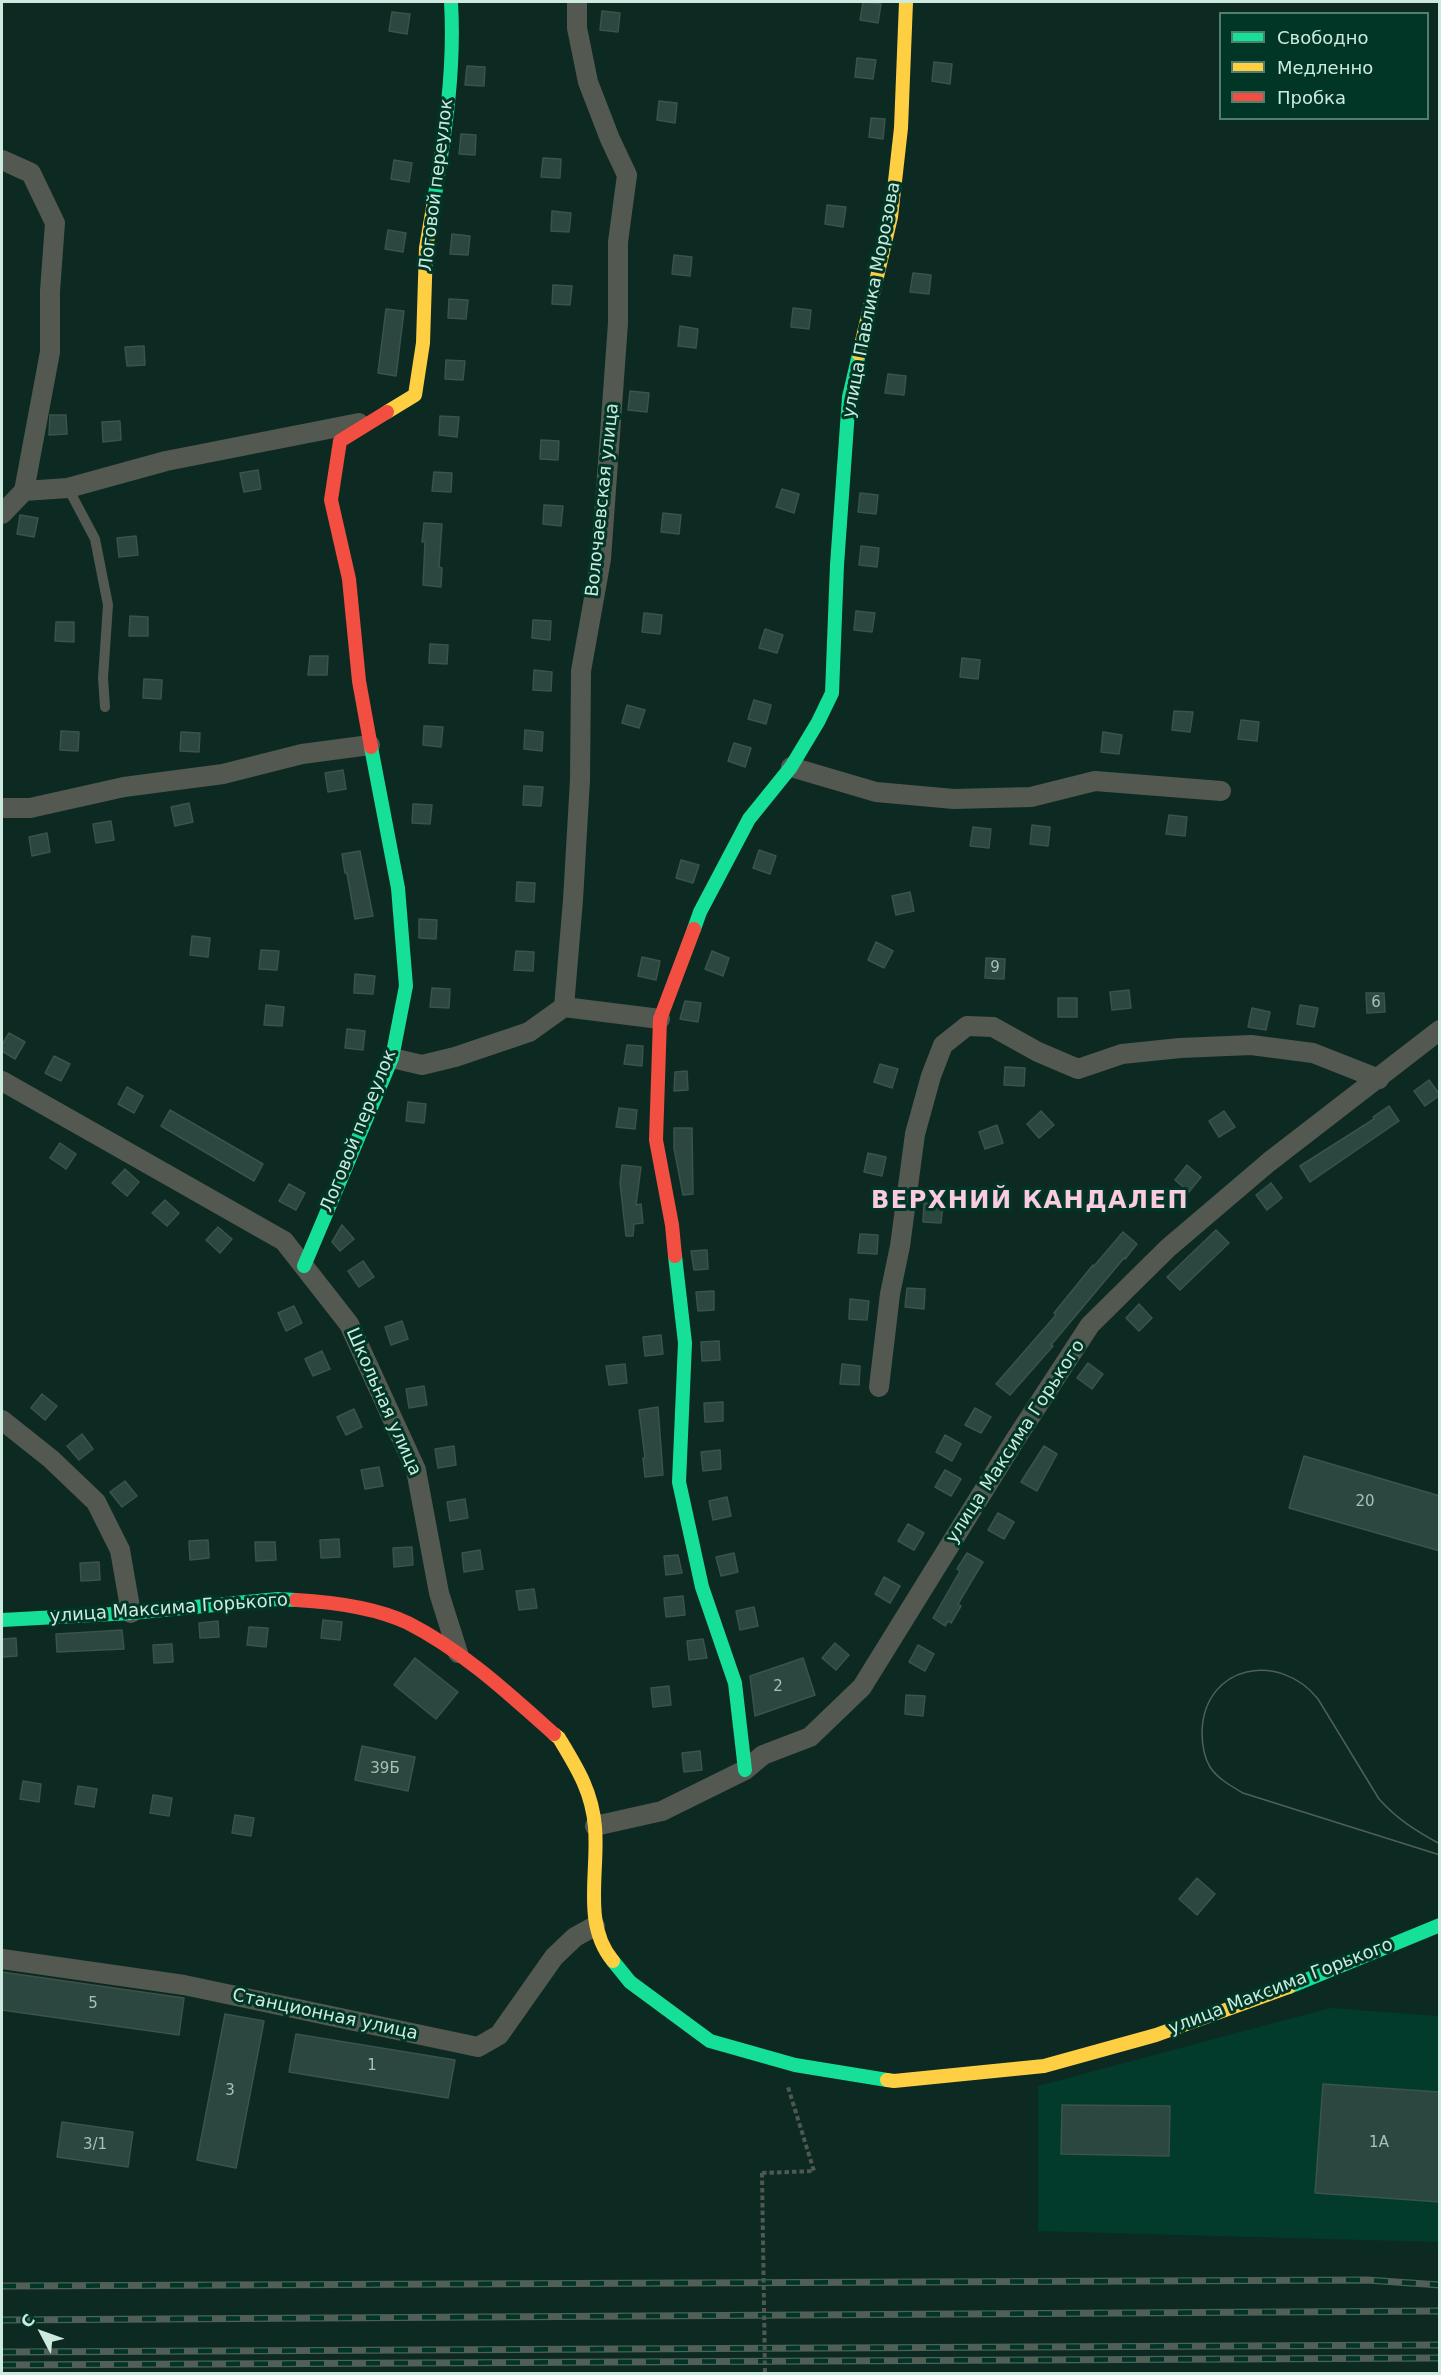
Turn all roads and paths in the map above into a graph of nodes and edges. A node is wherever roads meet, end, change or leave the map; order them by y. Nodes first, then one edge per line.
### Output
1 (451, 2) edge
2 (577, 2) edge
3 (906, 2) edge
4 (2, 160) edge
5 (376, 419) junction
6 (69, 488) junction
7 (24, 491) junction
8 (2, 514) edge
9 (105, 707) dead end
10 (370, 745) junction
11 (791, 767) junction
12 (1221, 791) dead end
13 (2, 808) edge
14 (564, 1007) junction
15 (660, 1019) junction
16 (1440, 1030) edge
17 (392, 1058) junction
18 (1378, 1079) junction
19 (2, 1081) edge
20 (304, 1266) junction
21 (879, 1387) dead end
22 (2, 1420) edge
23 (131, 1613) junction
24 (2, 1620) edge
25 (458, 1653) junction
26 (745, 1770) junction
27 (595, 1826) junction
28 (1440, 1925) edge
29 (595, 1926) junction
30 (2, 1959) edge
31 (780, 2061) junction
32 (765, 2373) edge

1 - 5 street, Логовой переулок
2 - 14 street, Волочаевская улица
3 - 11 street, улица Павлика Морозова
4 - 7 street
5 - 6 street, Логовой переулок
5 - 10 street, Логовой переулок
6 - 7 street, Логовой переулок
6 - 9 lane
7 - 8 street
10 - 13 street
10 - 17 street, Логовой переулок
11 - 12 street
11 - 15 street, улица Павлика Морозова
14 - 15 street
14 - 17 street
15 - 26 street, улица Павлика Морозова
16 - 18 street, улица Максима Горького
17 - 20 street, Логовой переулок
18 - 21 street
18 - 26 street, улица Максима Горького
19 - 20 street, Школьная улица
20 - 25 street, Школьная улица
22 - 23 street
23 - 24 street, улица Максима Горького
23 - 25 street, улица Максима Горького
25 - 27 street, улица Максима Горького
26 - 27 street, улица Максима Горького
27 - 29 street, улица Максима Горького
28 - 31 street, улица Максима Горького
29 - 30 street, Станционная улица
29 - 31 street, улица Максима Горького
31 - 32 path, bridge

